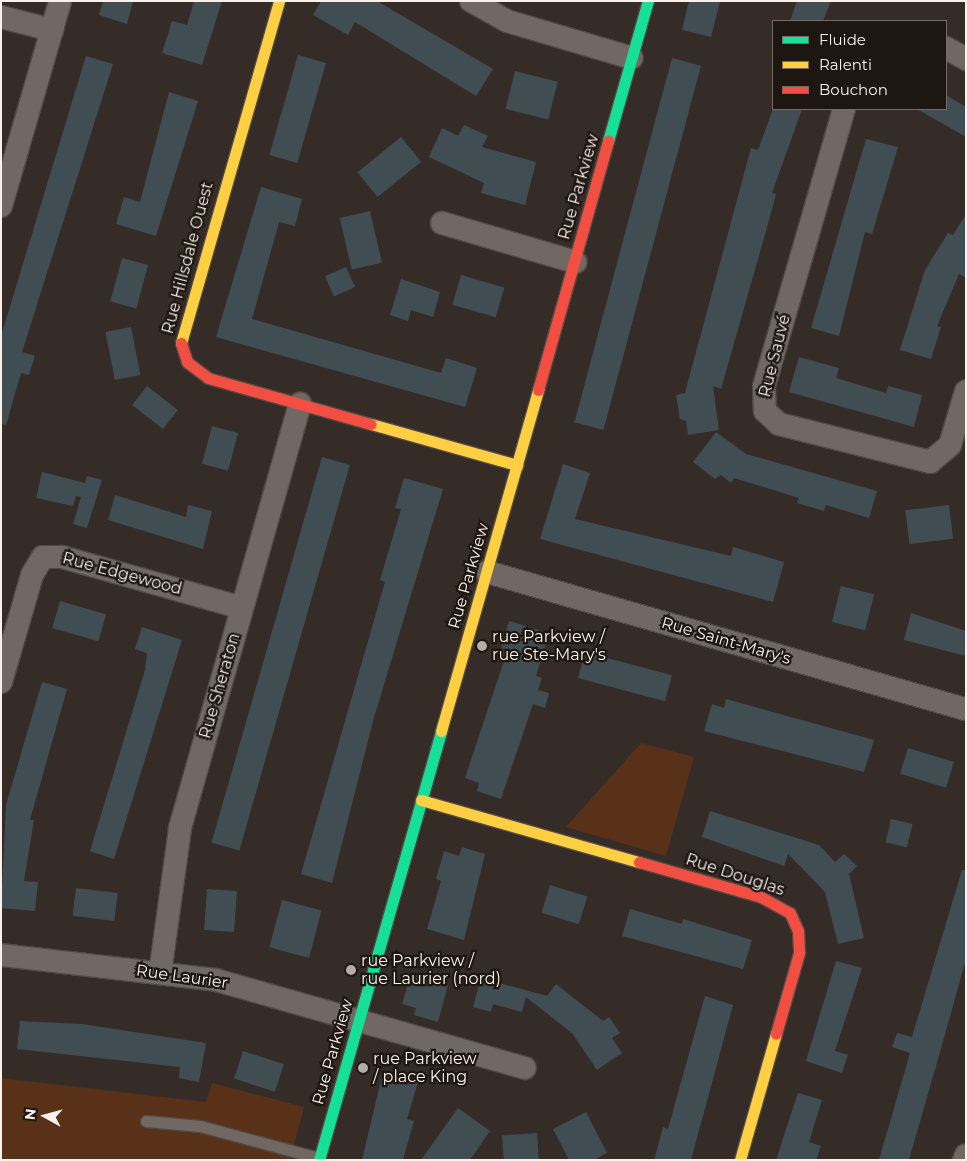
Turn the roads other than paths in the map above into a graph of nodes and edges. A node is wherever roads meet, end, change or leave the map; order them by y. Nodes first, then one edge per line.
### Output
1 (60, 1) edge
2 (279, 1) edge
3 (471, 1) edge
4 (648, 1) edge
5 (1, 17) edge
6 (52, 30) junction
7 (947, 49) edge
8 (632, 58) junction
9 (966, 60) edge
10 (844, 110) edge
11 (1, 206) edge
12 (442, 223) dead end
13 (574, 262) junction
14 (966, 391) edge
15 (300, 404) junction
16 (517, 465) junction
17 (487, 572) junction
18 (242, 608) junction
19 (1, 682) edge
20 (966, 708) edge
21 (421, 800) junction
22 (1, 955) edge
23 (160, 973) junction
24 (358, 1021) junction
25 (525, 1068) dead end
26 (146, 1121) dead end
27 (966, 1155) edge
28 (319, 1159) edge
29 (740, 1160) edge
30 (964, 1160) edge

1 - 6 street
2 - 15 street, Rue Hillsdale Ouest
3 - 8 street
4 - 8 street, Rue Parkview
5 - 6 street
6 - 11 street
7 - 9 street
8 - 13 street, Rue Parkview
10 - 14 street, Rue Sauvé
12 - 13 street
13 - 16 street, Rue Parkview
15 - 16 street, Rue Hillsdale Ouest
15 - 18 street, Rue Sheraton
16 - 17 street, Rue Parkview
17 - 20 street, Rue Saint-Mary's
17 - 21 street, Rue Parkview
18 - 19 street, Rue Edgewood
18 - 23 street, Rue Sheraton
21 - 24 street, Rue Parkview
21 - 29 street, Rue Douglas
22 - 23 street, Rue Laurier
23 - 24 street, Rue Laurier
24 - 25 street, Rue Laurier
24 - 28 street, Rue Parkview
26 - 28 lane
27 - 30 street

